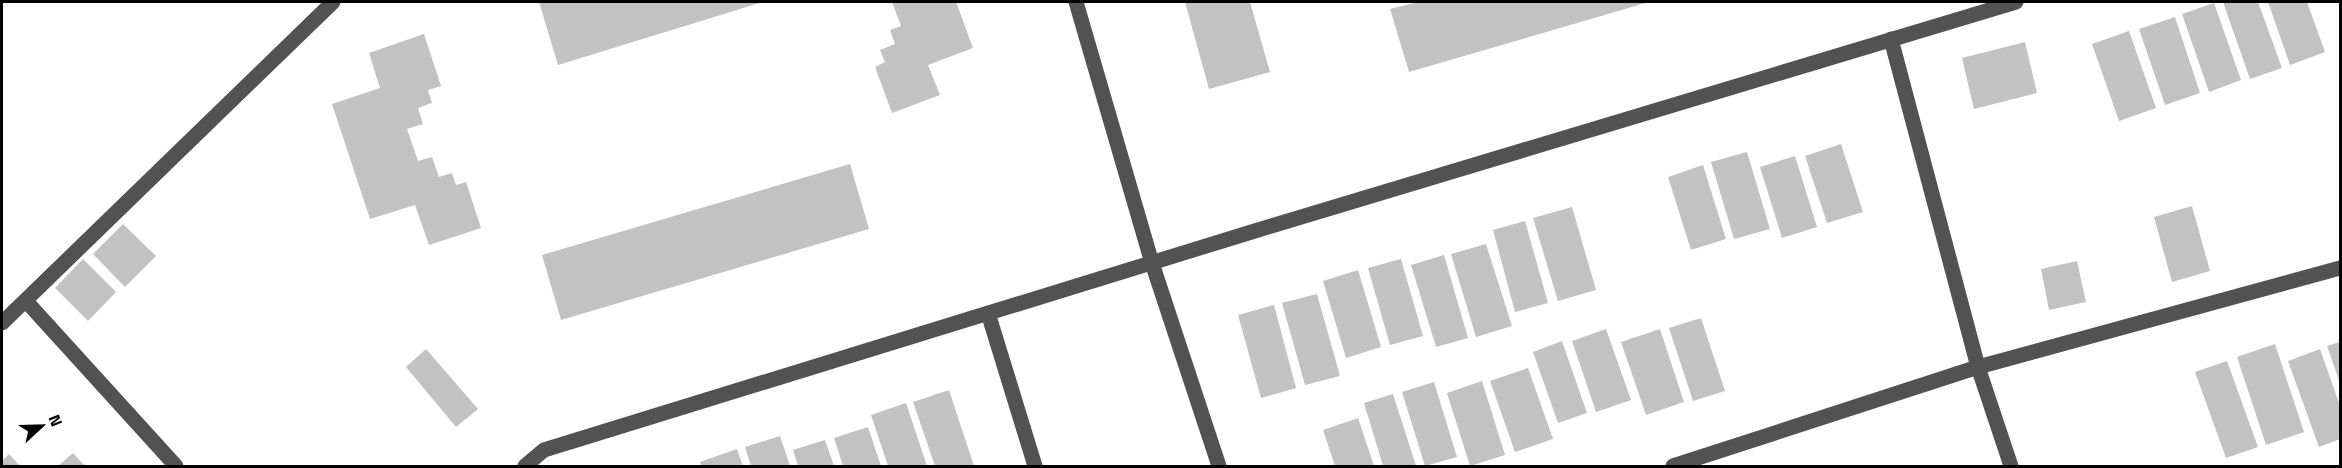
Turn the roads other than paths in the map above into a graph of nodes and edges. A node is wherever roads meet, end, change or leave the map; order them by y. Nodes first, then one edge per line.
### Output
1 (333, 2) edge
2 (1076, 2) edge
3 (2016, 2) edge
4 (1971, 8) edge
5 (1891, 39) junction
6 (1152, 263) junction
7 (2340, 268) edge
8 (26, 301) junction
9 (988, 313) junction
10 (2, 323) edge
11 (1978, 367) junction
12 (176, 466) edge
13 (525, 466) edge
14 (1035, 466) edge
15 (1219, 466) edge
16 (1672, 466) edge
17 (2011, 466) edge

1 - 8 street
2 - 6 street
3 - 4 street
4 - 5 street
5 - 6 street
5 - 11 street
6 - 9 street
6 - 15 street
7 - 11 street
8 - 10 street
8 - 12 street
9 - 13 street
9 - 14 street
11 - 16 street
11 - 17 street

